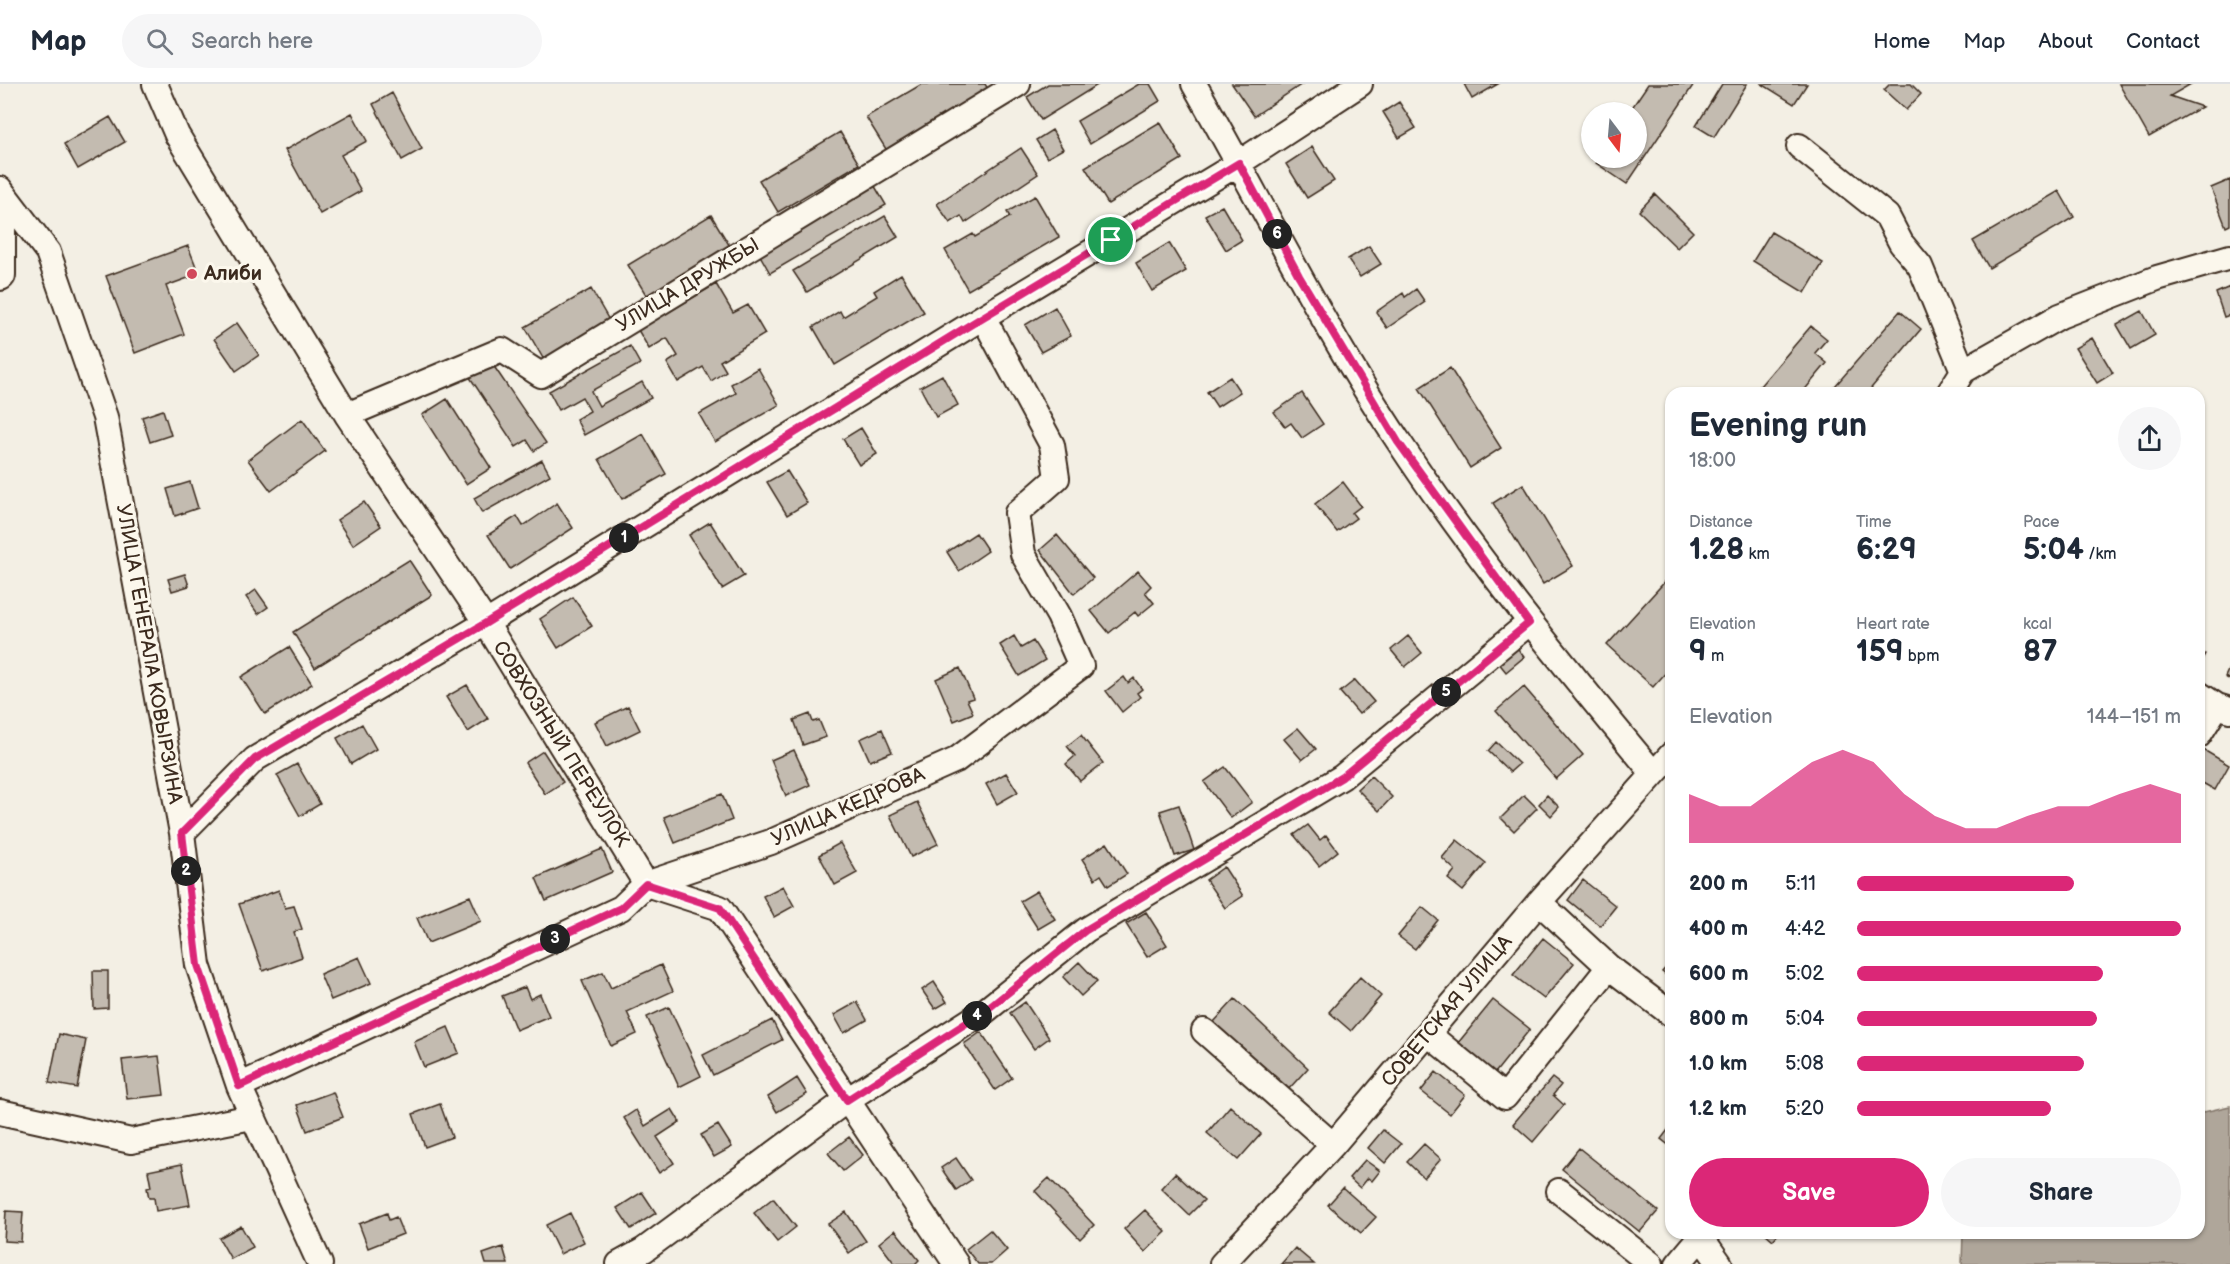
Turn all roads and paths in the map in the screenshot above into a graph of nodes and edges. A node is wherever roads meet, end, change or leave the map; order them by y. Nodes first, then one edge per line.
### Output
1 (154, 84) edge
2 (1018, 84) edge
3 (1194, 84) edge
4 (1360, 84) edge
5 (1799, 146) dead end
6 (1239, 163) junction
7 (0, 189) edge
8 (0, 219) edge
9 (2230, 257) edge
10 (0, 275) edge
11 (983, 317) junction
12 (1963, 371) junction
13 (1953, 387) edge
14 (346, 415) junction
15 (486, 623) junction
16 (1529, 623) junction
17 (2215, 703) edge
18 (2205, 723) edge
19 (1665, 762) edge
20 (1653, 773) junction
21 (182, 833) junction
22 (646, 884) junction
23 (1539, 902) junction
24 (1609, 967) junction
25 (1665, 1009) edge
26 (1204, 1031) dead end
27 (1428, 1034) junction
28 (239, 1086) junction
29 (847, 1100) junction
30 (0, 1112) edge
31 (252, 1117) junction
32 (1333, 1145) junction
33 (1559, 1191) dead end
34 (1700, 1239) edge
35 (1705, 1239) edge
36 (1229, 1261) edge
37 (320, 1264) edge
38 (619, 1264) edge
39 (956, 1264) edge
40 (1651, 1264) edge
41 (1678, 1264) edge
42 (1720, 1264) edge

1 - 14 street, СОВХОЗНЫЙ ПЕРЕУЛОК
2 - 14 street, УЛИЦА ДРУЖБЫ
3 - 6 street
4 - 6 street
5 - 12 street
6 - 11 street
6 - 16 street
7 - 21 street, УЛИЦА ГЕНЕРАЛА КОВЫРЗИНА
8 - 10 main road
9 - 12 street
11 - 15 street
11 - 22 street, УЛИЦА КЕДРОВА
12 - 13 street
14 - 15 street, СОВХОЗНЫЙ ПЕРЕУЛОК
15 - 21 street
15 - 22 street, СОВХОЗНЫЙ ПЕРЕУЛОК
16 - 20 street
16 - 29 street
17 - 18 street
19 - 20 street, СОВЕТСКАЯ УЛИЦА
20 - 23 street, СОВЕТСКАЯ УЛИЦА
21 - 28 street, УЛИЦА ГЕНЕРАЛА КОВЫРЗИНА
22 - 28 street, УЛИЦА КЕДРОВА
22 - 29 street
23 - 24 street
23 - 27 street, СОВЕТСКАЯ УЛИЦА
24 - 25 street
24 - 27 street
26 - 32 street
27 - 32 street, СОВЕТСКАЯ УЛИЦА
28 - 31 street, УЛИЦА ГЕНЕРАЛА КОВЫРЗИНА
29 - 38 street
29 - 39 street
30 - 31 street
31 - 37 street, УЛИЦА ГЕНЕРАЛА КОВЫРЗИНА
32 - 36 street, СОВЕТСКАЯ УЛИЦА
33 - 40 street
34 - 41 street
35 - 42 street

